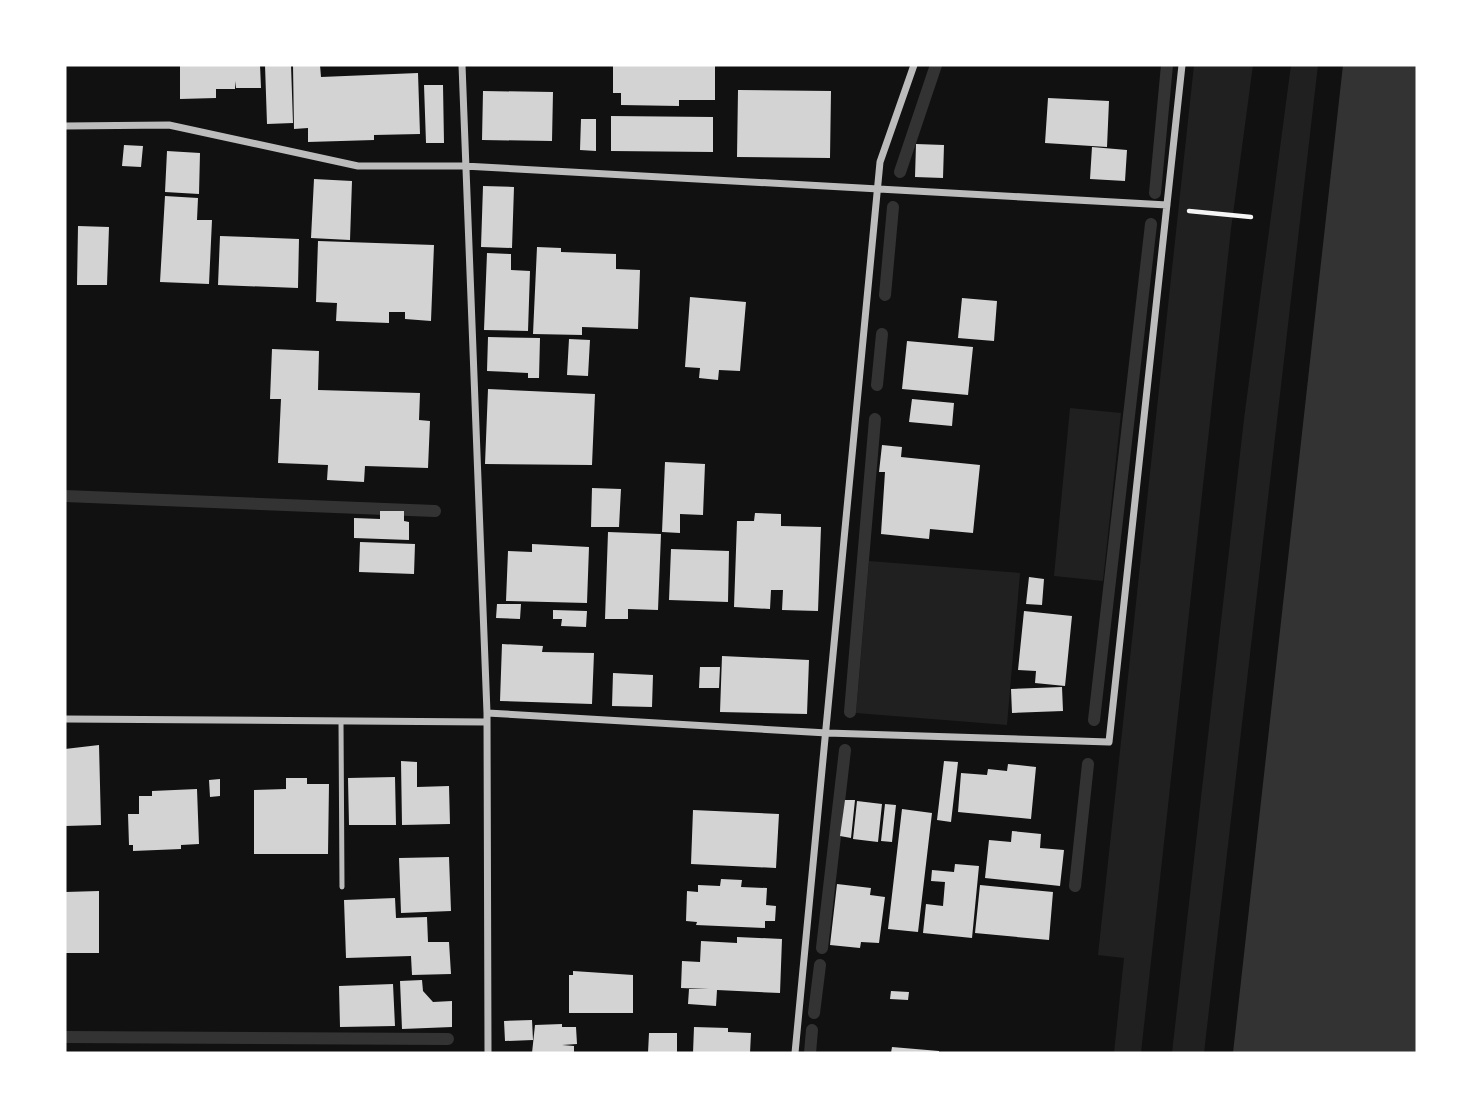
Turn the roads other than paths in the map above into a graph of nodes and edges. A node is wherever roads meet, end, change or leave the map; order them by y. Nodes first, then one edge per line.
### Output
1 (462, 65) edge
2 (914, 65) edge
3 (1182, 65) edge
4 (65, 126) edge
5 (464, 166) junction
6 (877, 189) junction
7 (1167, 207) junction
8 (486, 713) junction
9 (65, 719) edge
10 (341, 721) junction
11 (486, 722) junction
12 (827, 733) junction
13 (342, 887) dead end
14 (488, 1053) edge
15 (795, 1053) edge

1 - 5 street
2 - 6 street
3 - 7 street
4 - 5 street
5 - 6 street
5 - 8 street
6 - 7 street
6 - 12 street
7 - 12 street
8 - 11 street
8 - 12 street
9 - 10 street
10 - 11 street
10 - 13 lane
11 - 14 street
12 - 15 street

